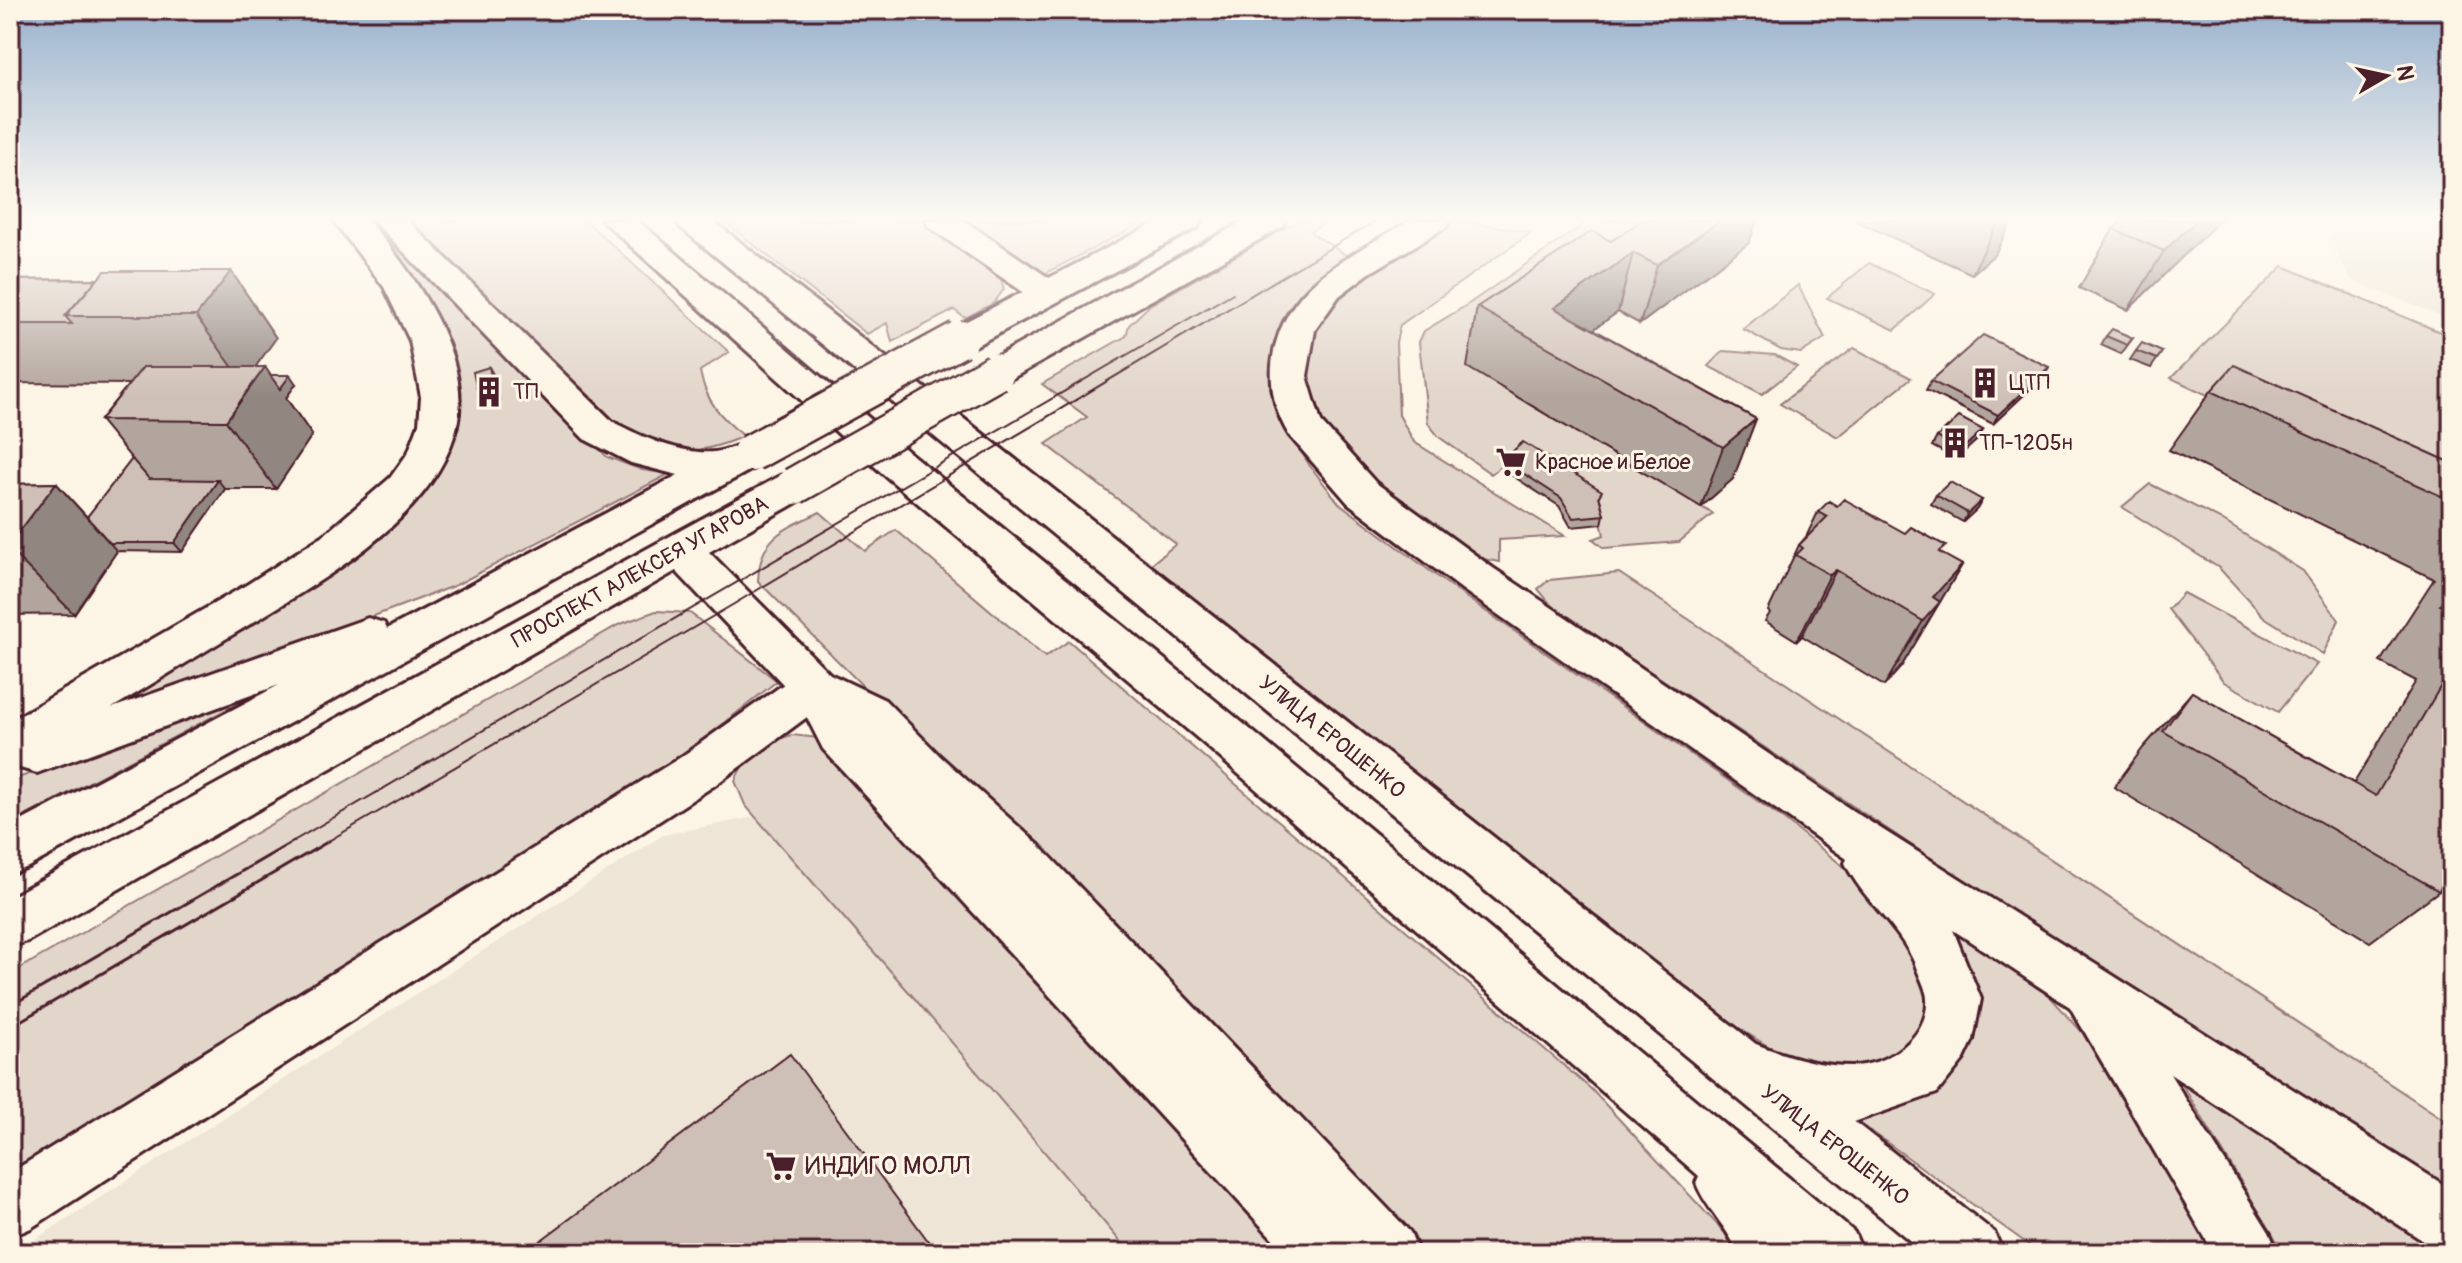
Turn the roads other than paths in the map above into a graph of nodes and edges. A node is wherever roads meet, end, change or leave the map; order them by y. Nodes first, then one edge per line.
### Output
1 (396, 279) edge
2 (448, 279) edge
3 (685, 279) edge
4 (767, 279) edge
5 (1027, 279) edge
6 (1077, 279) edge
7 (1157, 279) edge
8 (1340, 279) edge
9 (1049, 294) junction
10 (739, 459) junction
11 (680, 549) junction
12 (509, 585) junction
13 (814, 687) junction
14 (10, 744) edge
15 (10, 763) edge
16 (1836, 826) junction
17 (10, 852) edge
18 (10, 924) edge
19 (2087, 991) junction
20 (1725, 1058) junction
21 (1677, 1121) junction
22 (10, 1207) edge
23 (2452, 1225) edge
24 (1327, 1253) edge
25 (1389, 1253) edge
26 (1768, 1253) edge
27 (1833, 1253) edge
28 (1973, 1253) edge
29 (2248, 1253) edge

1 - 14 main road
2 - 10 main road
3 - 21 main road
4 - 20 main road, УЛИЦА ЕРОШЕНКО
5 - 9 main road
6 - 9 main road
7 - 11 main road, ПРОСПЕКТ АЛЕКСЕЯ УГАРОВА, bridge
8 - 16 main road
9 - 10 main road, bridge
10 - 12 main road
11 - 13 main road
11 - 18 main road, ПРОСПЕКТ АЛЕКСЕЯ УГАРОВА
12 - 15 main road
12 - 17 main road
13 - 22 main road
13 - 24 main road
13 - 25 main road
16 - 19 main road
16 - 20 main road
19 - 23 main road
19 - 29 main road
20 - 28 main road, УЛИЦА ЕРОШЕНКО
21 - 26 main road
21 - 27 main road

